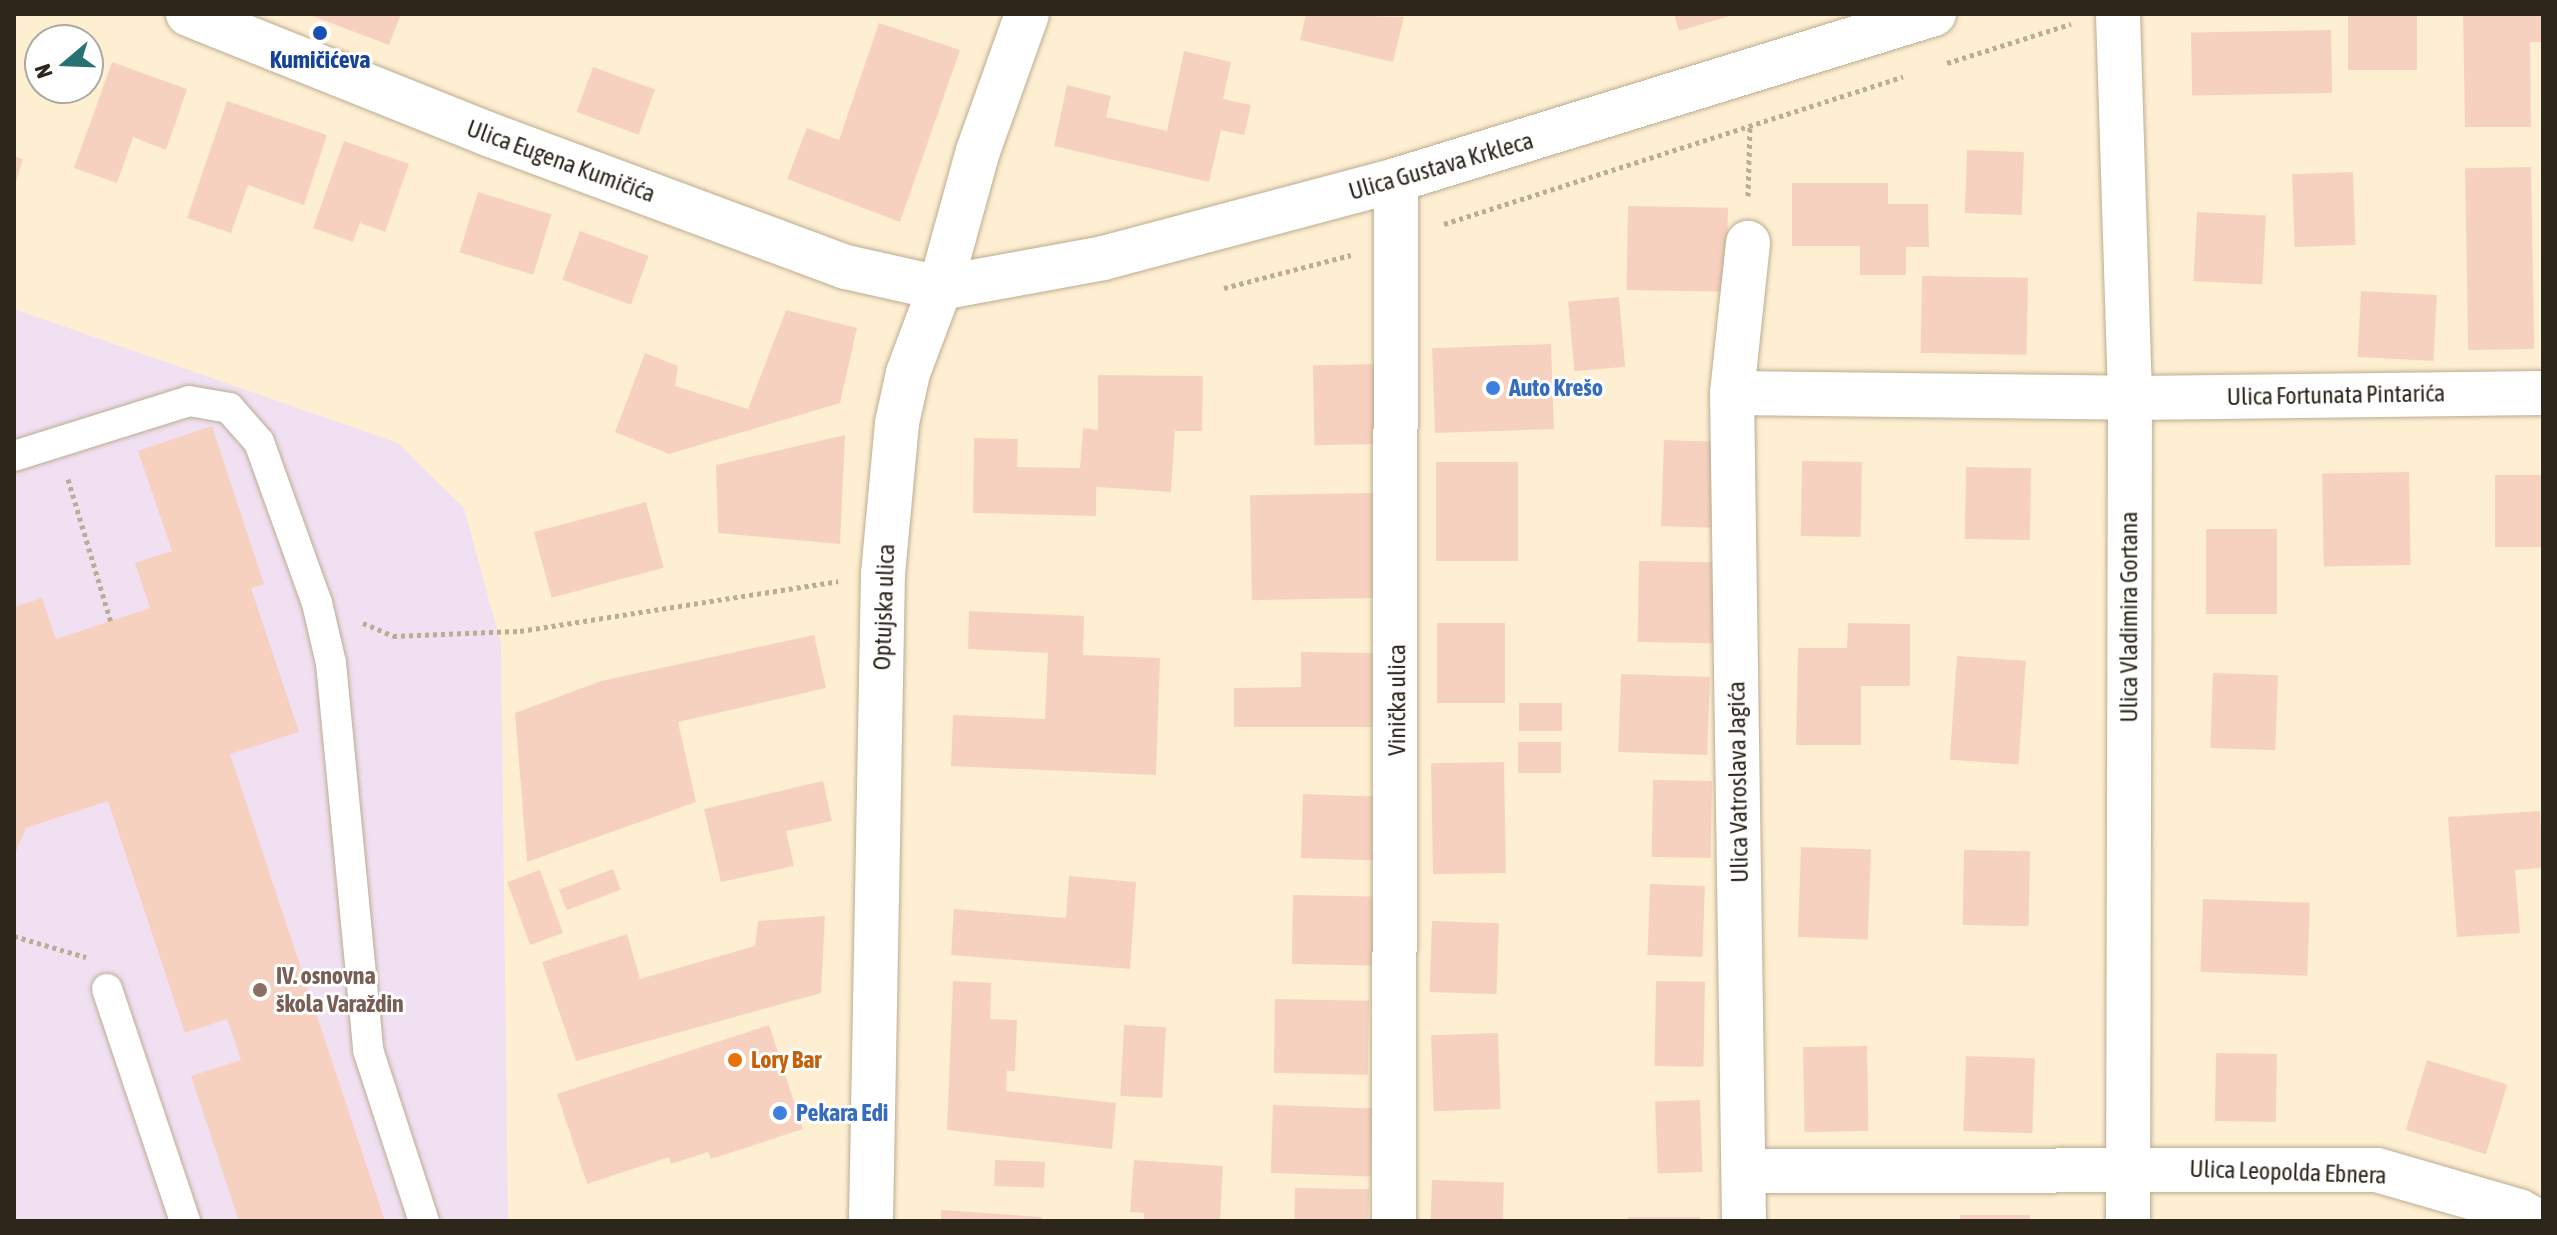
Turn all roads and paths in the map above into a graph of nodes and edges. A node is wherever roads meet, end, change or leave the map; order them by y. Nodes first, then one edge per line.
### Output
1 (188, 14) edge
2 (1027, 14) edge
3 (1934, 14) edge
4 (2099, 17) edge
5 (1930, 68) dead end
6 (1915, 73) dead end
7 (1750, 125) junction
8 (1396, 180) junction
9 (1435, 226) dead end
10 (1748, 243) joint
11 (1360, 253) dead end
12 (940, 288) junction
13 (1224, 288) dead end
14 (1732, 393) junction
15 (2543, 393) edge
16 (2130, 398) junction
17 (57, 443) junction
18 (14, 456) edge
19 (883, 574) junction
20 (317, 603) junction
21 (111, 622) dead end
22 (14, 936) edge
23 (107, 989) joint
24 (2128, 1167) junction
25 (1744, 1171) junction
26 (185, 1221) edge
27 (424, 1221) edge
28 (871, 1221) edge
29 (1394, 1221) edge
30 (1744, 1221) edge
31 (2128, 1221) edge
32 (2537, 1221) edge

1 - 12 street, Ulica Eugena Kumičića
2 - 12 street, Optujska ulica
3 - 8 street, Ulica Gustava Krkleca
4 - 5 path
4 - 16 street, Ulica Vladimira Gortana
6 - 7 path
7 - 9 path
7 - 10 path
8 - 12 street, Ulica Gustava Krkleca
8 - 29 street, Vinička ulica
10 - 14 street, Ulica Vatroslava Jagića
11 - 13 path
12 - 19 street, Optujska ulica
14 - 16 street
14 - 25 street, Ulica Vatroslava Jagića
15 - 16 street, Ulica Fortunata Pintarića
16 - 24 street, Ulica Vladimira Gortana
17 - 18 lane
17 - 20 lane
17 - 21 path
19 - 20 path
19 - 28 street, Optujska ulica
20 - 27 lane
22 - 23 path
23 - 26 lane
24 - 25 street
24 - 31 street, Ulica Vladimira Gortana
24 - 32 street, Ulica Leopolda Ebnera
25 - 30 street, Ulica Vatroslava Jagića

